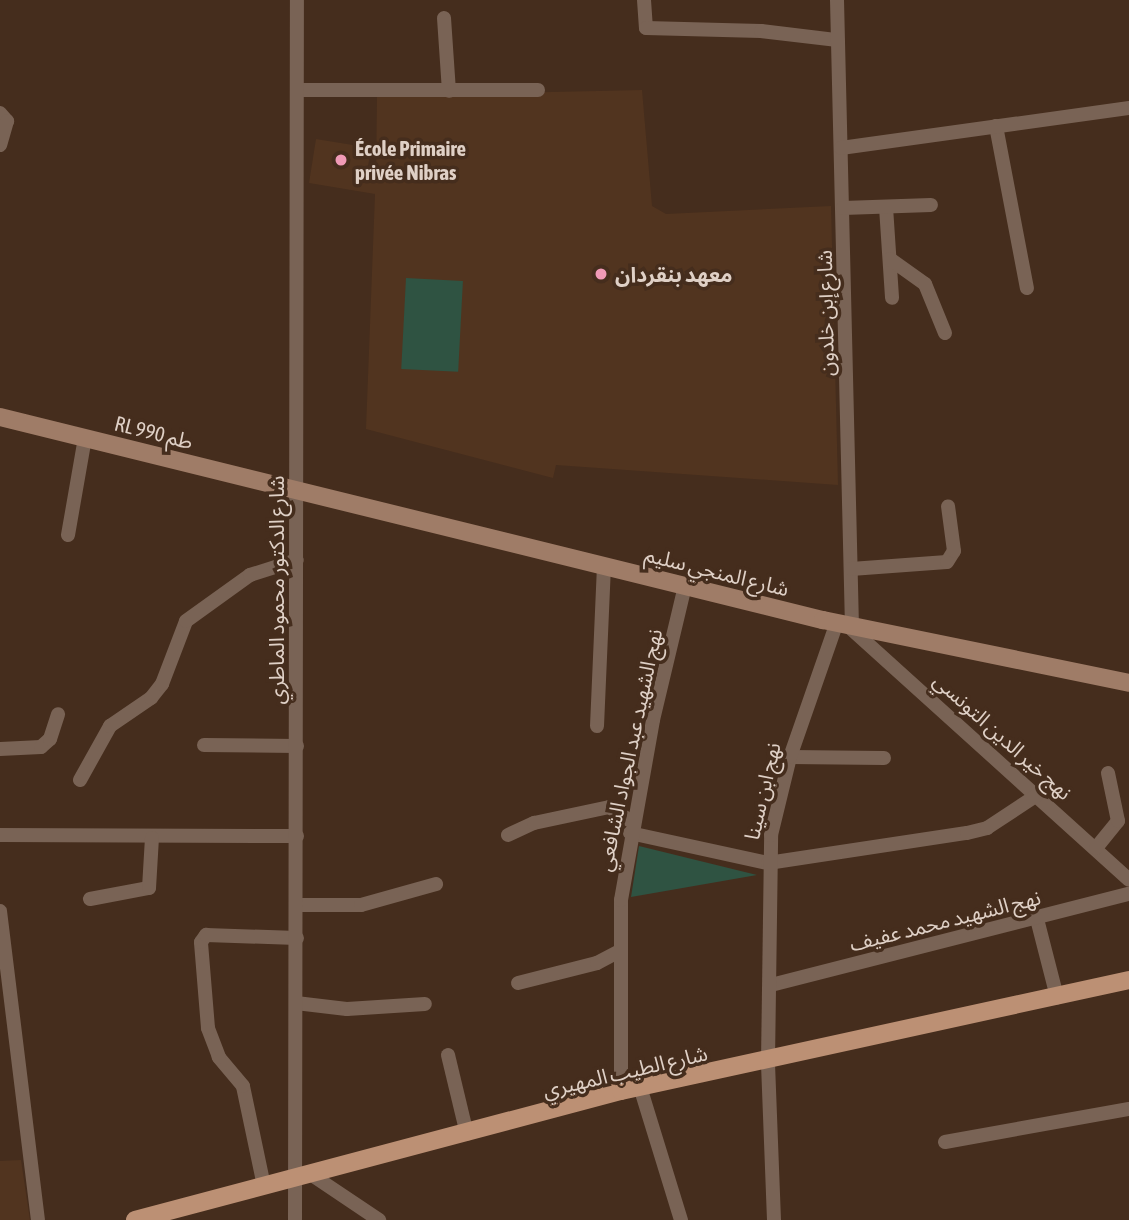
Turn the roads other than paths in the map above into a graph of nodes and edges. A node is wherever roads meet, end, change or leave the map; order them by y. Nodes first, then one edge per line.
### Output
1 (297, 0) edge
2 (644, 0) edge
3 (837, 0) edge
4 (444, 18) dead end
5 (837, 40) junction
6 (297, 90) junction
7 (538, 90) dead end
8 (449, 92) junction
9 (1129, 108) edge
10 (0, 113) edge
11 (996, 126) junction
12 (0, 145) edge
13 (841, 148) junction
14 (930, 205) dead end
15 (886, 206) junction
16 (843, 208) junction
17 (890, 259) junction
18 (1027, 288) dead end
19 (892, 298) dead end
20 (945, 333) dead end
21 (1, 422) edge
22 (85, 438) junction
23 (297, 492) junction
24 (948, 506) dead end
25 (68, 535) dead end
26 (297, 560) junction
27 (604, 567) junction
28 (851, 569) junction
29 (685, 586) junction
30 (845, 624) junction
31 (1129, 683) edge
32 (58, 714) dead end
33 (597, 726) dead end
34 (204, 745) dead end
35 (297, 746) junction
36 (0, 749) edge
37 (790, 757) junction
38 (884, 758) dead end
39 (1108, 773) dead end
40 (79, 780) dead end
41 (1037, 796) junction
42 (631, 827) junction
43 (0, 835) edge
44 (508, 835) dead end
45 (297, 836) junction
46 (152, 838) junction
47 (1096, 848) junction
48 (768, 863) junction
49 (1129, 880) edge
50 (436, 884) dead end
51 (1129, 894) edge
52 (90, 899) dead end
53 (297, 905) junction
54 (0, 911) edge
55 (1037, 919) junction
56 (297, 938) junction
57 (621, 950) junction
58 (1129, 980) edge
59 (518, 983) dead end
60 (771, 985) junction
61 (1057, 997) junction
62 (296, 1003) junction
63 (425, 1004) dead end
64 (448, 1055) dead end
65 (768, 1061) junction
66 (641, 1090) junction
67 (621, 1091) junction
68 (1129, 1109) edge
69 (467, 1134) junction
70 (946, 1142) dead end
71 (312, 1175) junction
72 (292, 1179) junction
73 (264, 1186) junction
74 (38, 1220) edge
75 (135, 1220) edge
76 (295, 1220) edge
77 (379, 1220) edge
78 (681, 1220) edge
79 (774, 1220) edge

1 - 6 street, شارع الدكتور محمود الماطري
2 - 5 street
3 - 5 street, شارع إبن خلدون
4 - 8 street
5 - 13 street, شارع إبن خلدون
6 - 8 street
6 - 23 street, شارع الدكتور محمود الماطري
7 - 8 street
9 - 11 street
10 - 12 street
11 - 13 street
11 - 18 street
13 - 16 street, شارع إبن خلدون
14 - 15 street
15 - 16 street
15 - 17 street
16 - 28 street, شارع إبن خلدون
17 - 19 street
17 - 20 street
21 - 22 street, RL طم 990
22 - 23 street, RL طم 990
22 - 25 street
23 - 26 street, شارع الدكتور محمود الماطري
23 - 27 street, شارع المنجي سليم
24 - 28 street
26 - 35 street, شارع الدكتور محمود الماطري
26 - 40 street
27 - 29 street, شارع المنجي سليم
27 - 33 street
28 - 30 street, شارع إبن خلدون
29 - 30 street, شارع المنجي سليم
29 - 42 street, نهج الشهيد عبد الجواد الشافعي
30 - 31 street, شارع المنجي سليم
30 - 37 street, نهج ابن سينا
30 - 41 street, نهج خير الدين التونسي
32 - 36 street
34 - 35 street
35 - 45 street, شارع الدكتور محمود الماطري
37 - 38 street
37 - 48 street, نهج ابن سينا
39 - 47 street
41 - 47 street, نهج خير الدين التونسي
41 - 48 street
42 - 44 street
42 - 48 street
42 - 57 street, نهج الشهيد عبد الجواد الشافعي
43 - 46 street
45 - 46 street
45 - 53 street, شارع الدكتور محمود الماطري
46 - 52 street
47 - 49 street, نهج خير الدين التونسي
48 - 60 street, نهج ابن سينا
50 - 53 street
51 - 55 street, نهج الشهيد محمد عفيف
53 - 56 street, شارع الدكتور محمود الماطري
54 - 74 street
55 - 60 street, نهج الشهيد محمد عفيف
55 - 61 street
56 - 62 street, شارع الدكتور محمود الماطري
56 - 73 street
57 - 59 street
57 - 67 street, نهج الشهيد عبد الجواد الشافعي
58 - 61 main road, شارع الطيب المهيري
60 - 65 street, نهج ابن سينا
61 - 65 main road, شارع الطيب المهيري
62 - 63 street
62 - 72 street, شارع الدكتور محمود الماطري
64 - 69 street
65 - 66 main road, شارع الطيب المهيري
65 - 79 street, نهج ابن سينا
66 - 67 main road, شارع الطيب المهيري
66 - 78 street
67 - 69 main road, شارع الطيب المهيري
68 - 70 street
69 - 71 main road, شارع الطيب المهيري
71 - 72 main road, شارع الطيب المهيري
71 - 77 street
72 - 73 main road, شارع الطيب المهيري
72 - 76 street, شارع الدكتور محمود الماطري
73 - 75 main road, شارع الطيب المهيري

